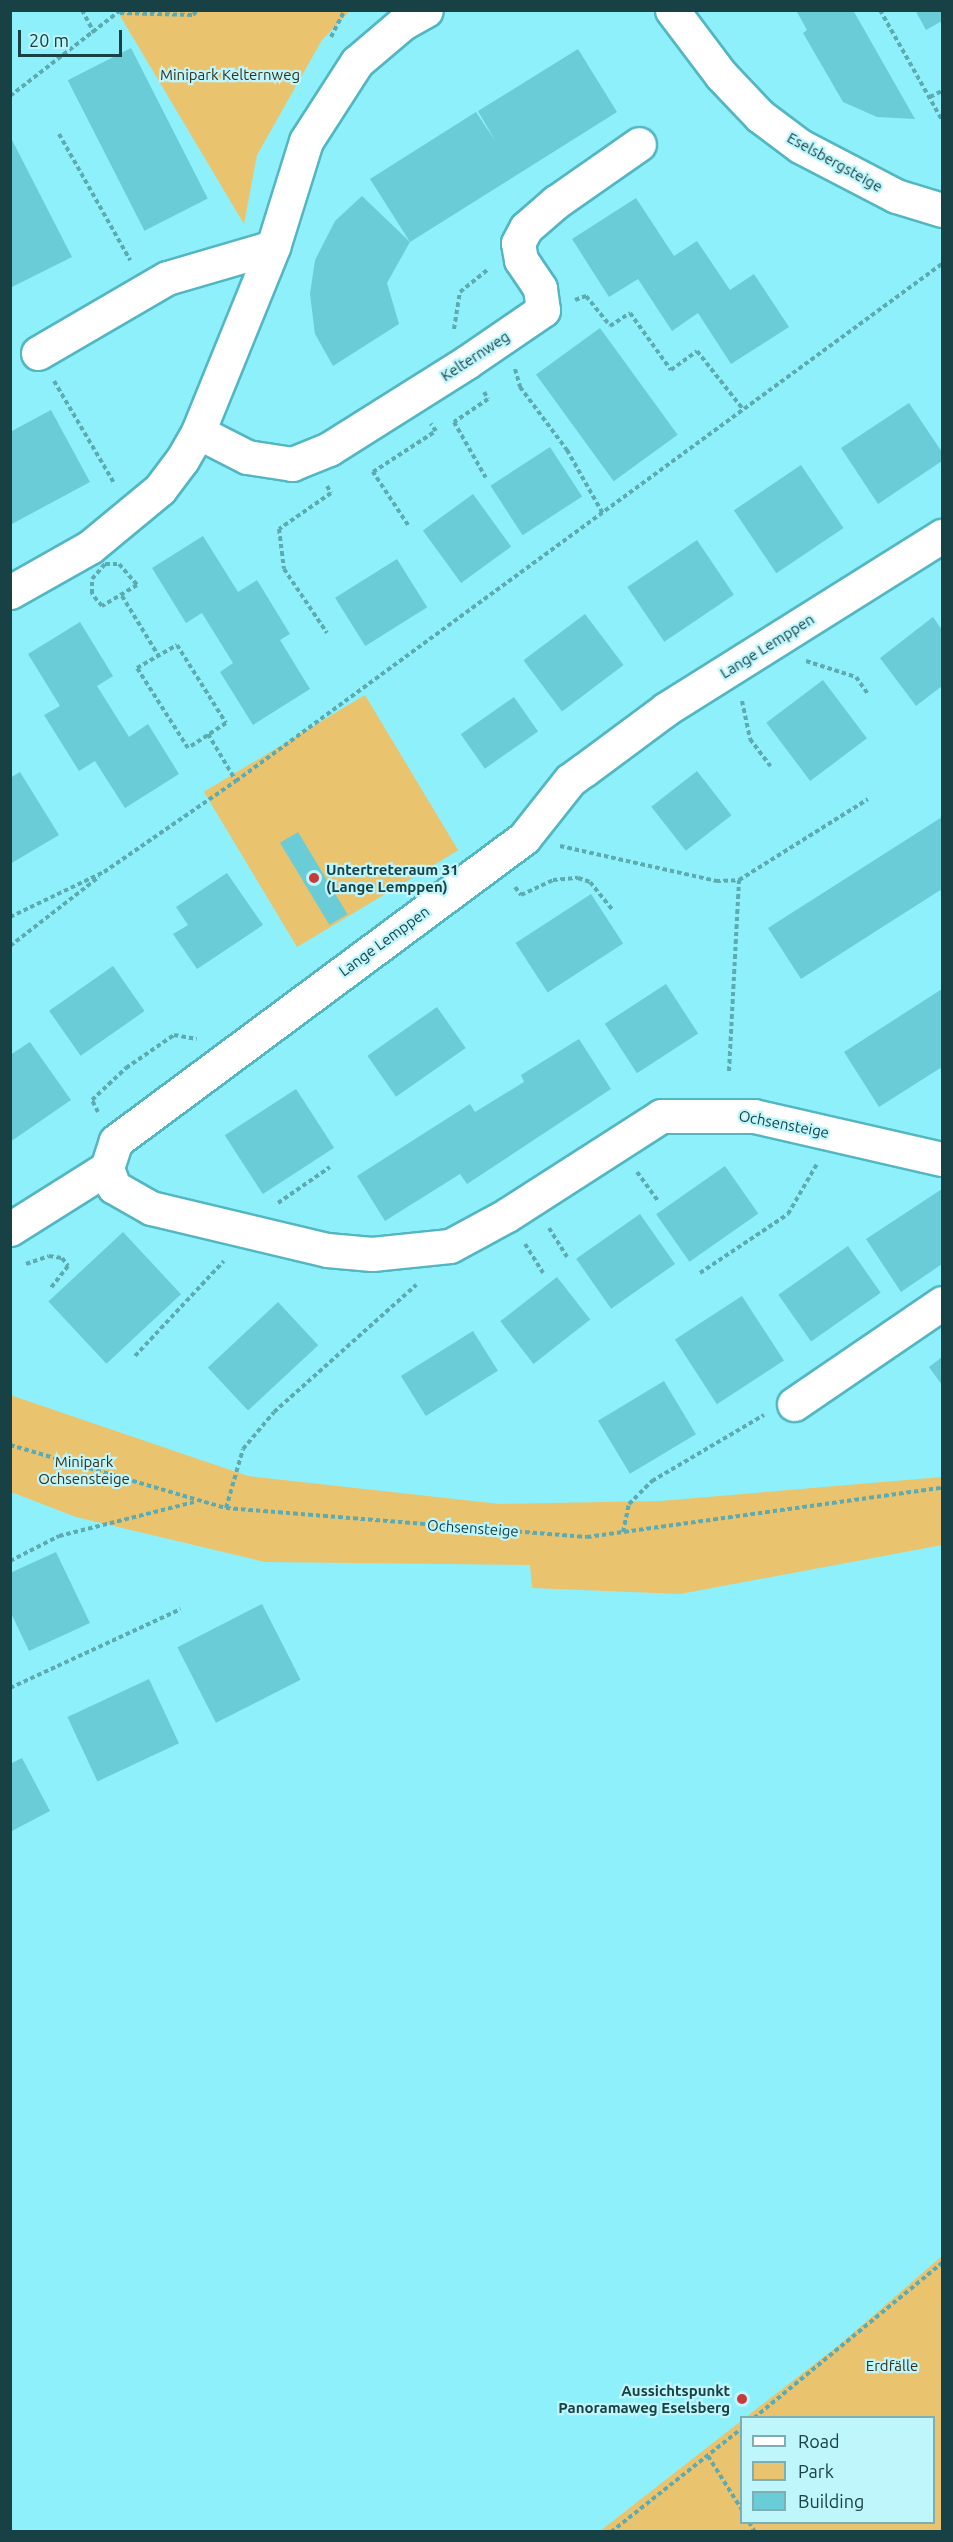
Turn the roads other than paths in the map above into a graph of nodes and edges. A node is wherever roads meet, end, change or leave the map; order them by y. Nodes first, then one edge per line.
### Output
1 (426, 10) edge
2 (672, 10) edge
3 (639, 144) dead end
4 (942, 210) edge
5 (273, 247) junction
6 (38, 353) road end
7 (198, 432) junction
8 (942, 536) edge
9 (10, 592) edge
10 (112, 1154) junction
11 (942, 1159) edge
12 (10, 1229) edge
13 (942, 1303) edge
14 (794, 1404) road end

1 - 5 street
2 - 4 street, Eselsbergsteige
3 - 7 street, Kelternweg
5 - 6 street
5 - 7 street
7 - 9 street
8 - 10 street, Lange Lemppen
10 - 11 street, Ochsensteige
10 - 12 street, Lange Lemppen
13 - 14 street

